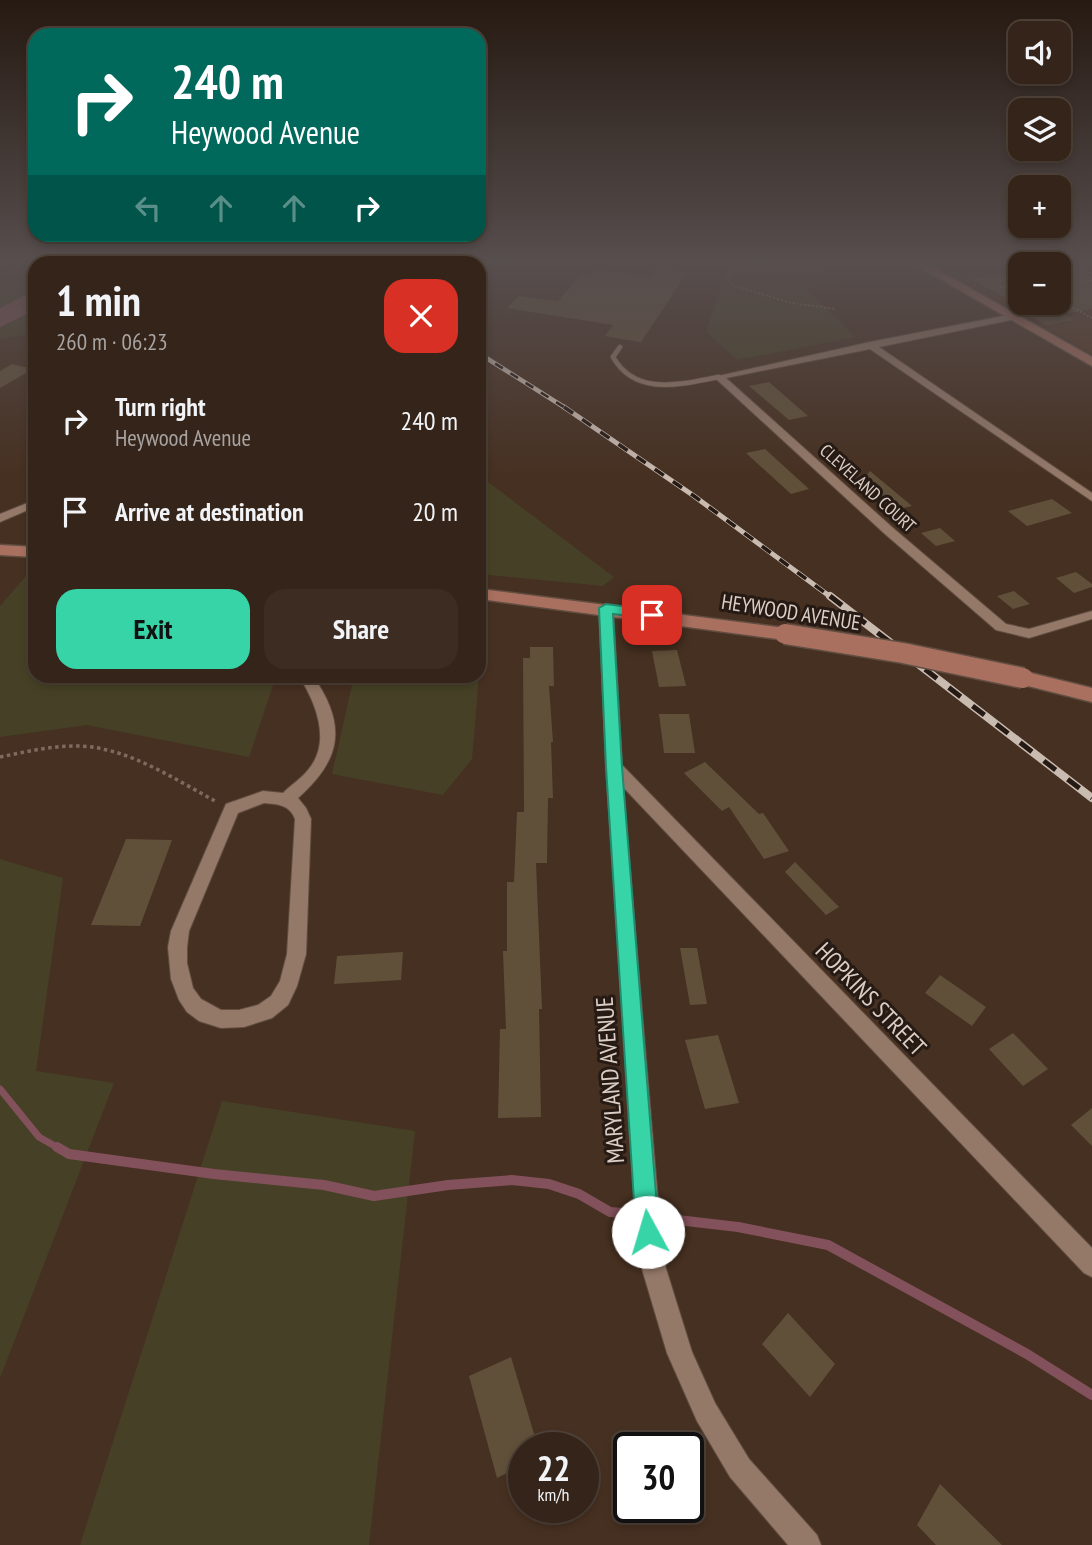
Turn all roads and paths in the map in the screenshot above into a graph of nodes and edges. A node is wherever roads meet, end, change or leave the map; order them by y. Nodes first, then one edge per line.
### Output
1 (931, 333) edge
2 (1041, 333) edge
3 (870, 345) junction
4 (620, 347) dead end
5 (1092, 362) edge
6 (719, 377) junction
7 (1092, 498) edge
8 (28, 506) edge
9 (0, 518) edge
10 (0, 550) edge
11 (28, 552) edge
12 (486, 595) edge
13 (606, 608) junction
14 (1092, 615) edge
15 (311, 683) edge
16 (1092, 695) edge
17 (0, 757) edge
18 (614, 767) junction
19 (287, 799) junction
20 (232, 809) junction
21 (1092, 1265) edge
22 (807, 1545) edge

1 - 3 street
2 - 5 street
3 - 6 street
3 - 7 street
4 - 6 lane
6 - 14 street, CLEVELAND COURT
8 - 9 street
10 - 11 street
12 - 13 street, HEYWOOD AVENUE
13 - 16 street, HEYWOOD AVENUE, bridge
13 - 18 street, MARYLAND AVENUE
15 - 19 street
17 - 20 path
18 - 21 street, HOPKINS STREET
18 - 22 street, MARYLAND AVENUE
19 - 20 street
19 - 20 street

